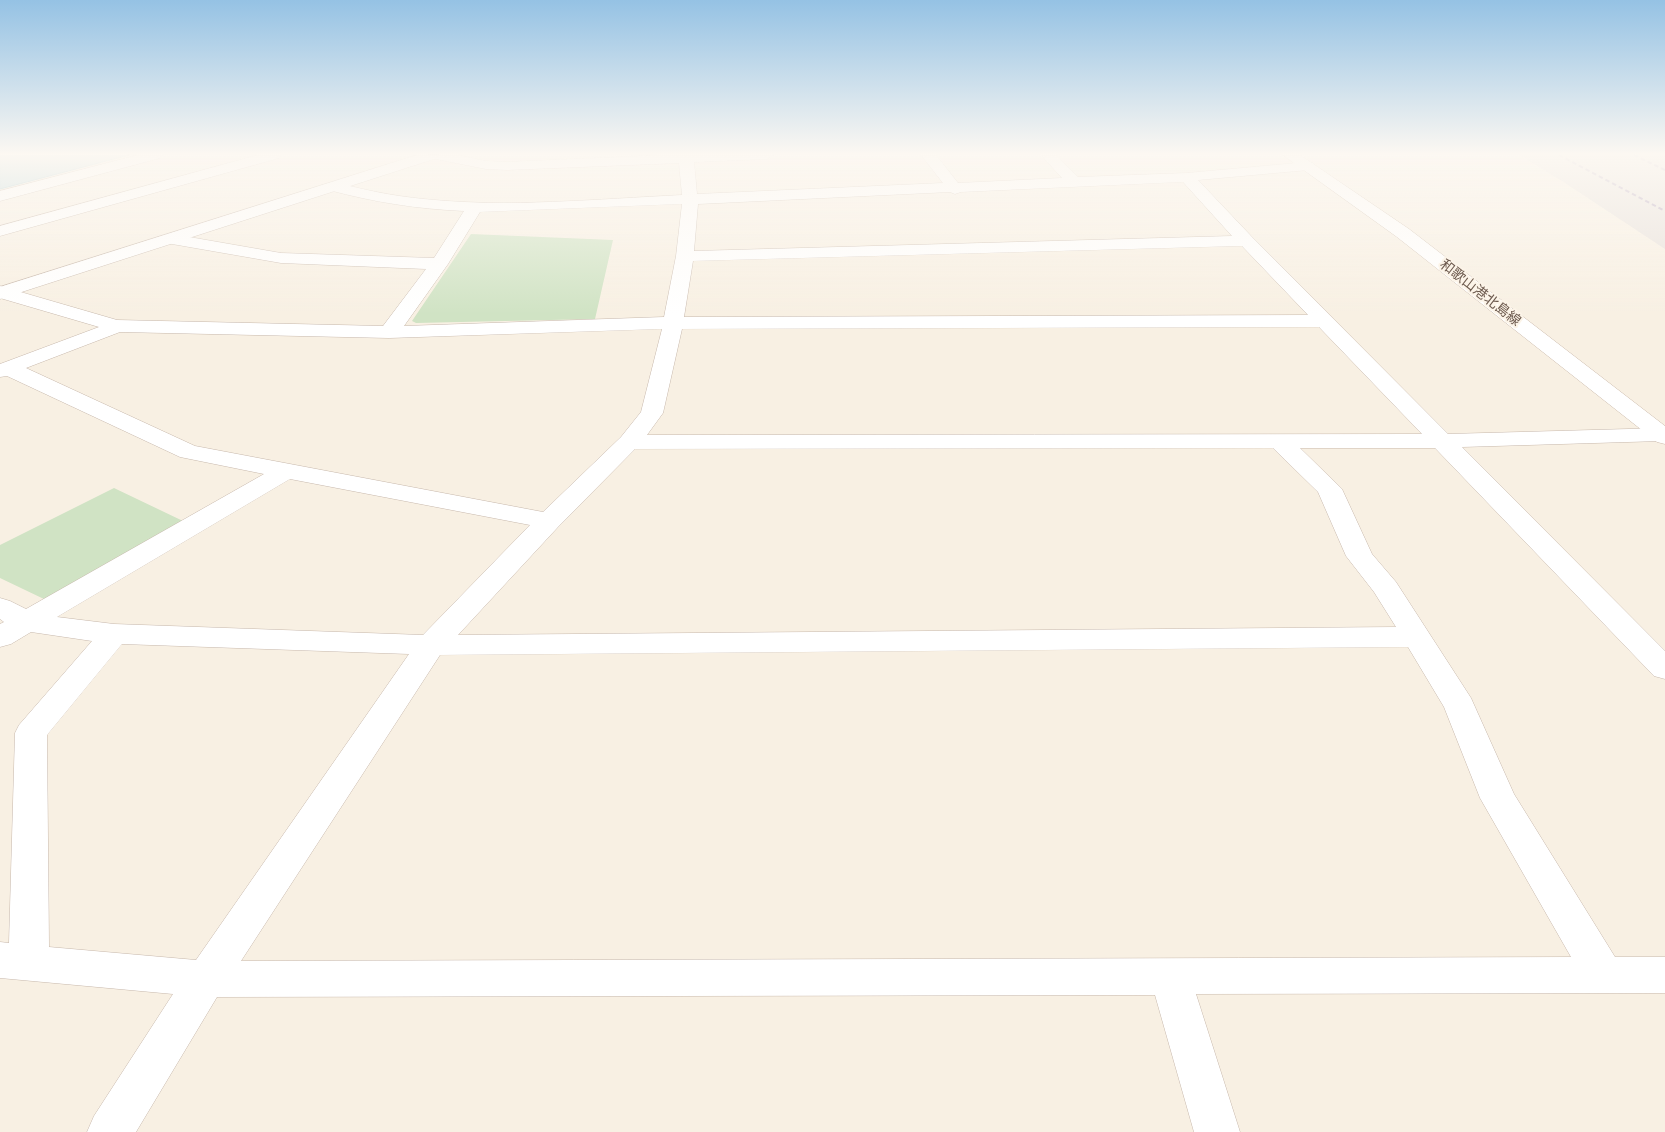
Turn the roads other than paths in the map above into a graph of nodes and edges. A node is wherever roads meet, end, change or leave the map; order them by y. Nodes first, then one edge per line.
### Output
1 (84, 208) edge
2 (269, 208) edge
3 (470, 208) edge
4 (474, 208) junction
5 (479, 208) edge
6 (689, 208) edge
7 (1215, 208) edge
8 (1367, 208) edge
9 (0, 231) edge
10 (172, 239) junction
11 (1246, 241) junction
12 (685, 256) junction
13 (439, 264) junction
14 (1, 292) edge
15 (1326, 322) junction
16 (673, 323) junction
17 (116, 326) junction
18 (389, 332) junction
19 (4, 369) edge
20 (1663, 436) edge
21 (1279, 441) junction
22 (1442, 441) junction
23 (629, 442) junction
24 (288, 470) junction
25 (549, 521) junction
26 (9, 622) edge
27 (114, 634) junction
28 (1415, 637) junction
29 (431, 645) junction
30 (1665, 669) edge
31 (14, 961) edge
32 (1665, 975) edge
33 (1170, 976) junction
34 (1604, 976) junction
35 (206, 979) junction
36 (110, 1132) edge
37 (1217, 1132) edge

1 - 9 street
2 - 10 street
3 - 4 street
4 - 5 street
4 - 13 street
6 - 12 street
7 - 11 street
8 - 20 street, 和歌山港北島線
10 - 13 street
10 - 14 street
11 - 12 street
11 - 15 street
12 - 16 street
13 - 18 street
14 - 17 street
15 - 16 street
15 - 22 street
16 - 18 street
16 - 23 street
17 - 18 street
17 - 19 street
19 - 24 street
20 - 22 street
21 - 22 street
21 - 23 street
21 - 28 street
22 - 30 street
23 - 25 street
24 - 25 street
24 - 26 street
25 - 29 street
26 - 27 street
27 - 29 street
27 - 31 street
28 - 29 street
28 - 34 street
29 - 35 street
31 - 35 street
32 - 34 street
33 - 34 street
33 - 35 street
33 - 37 street
35 - 36 street

